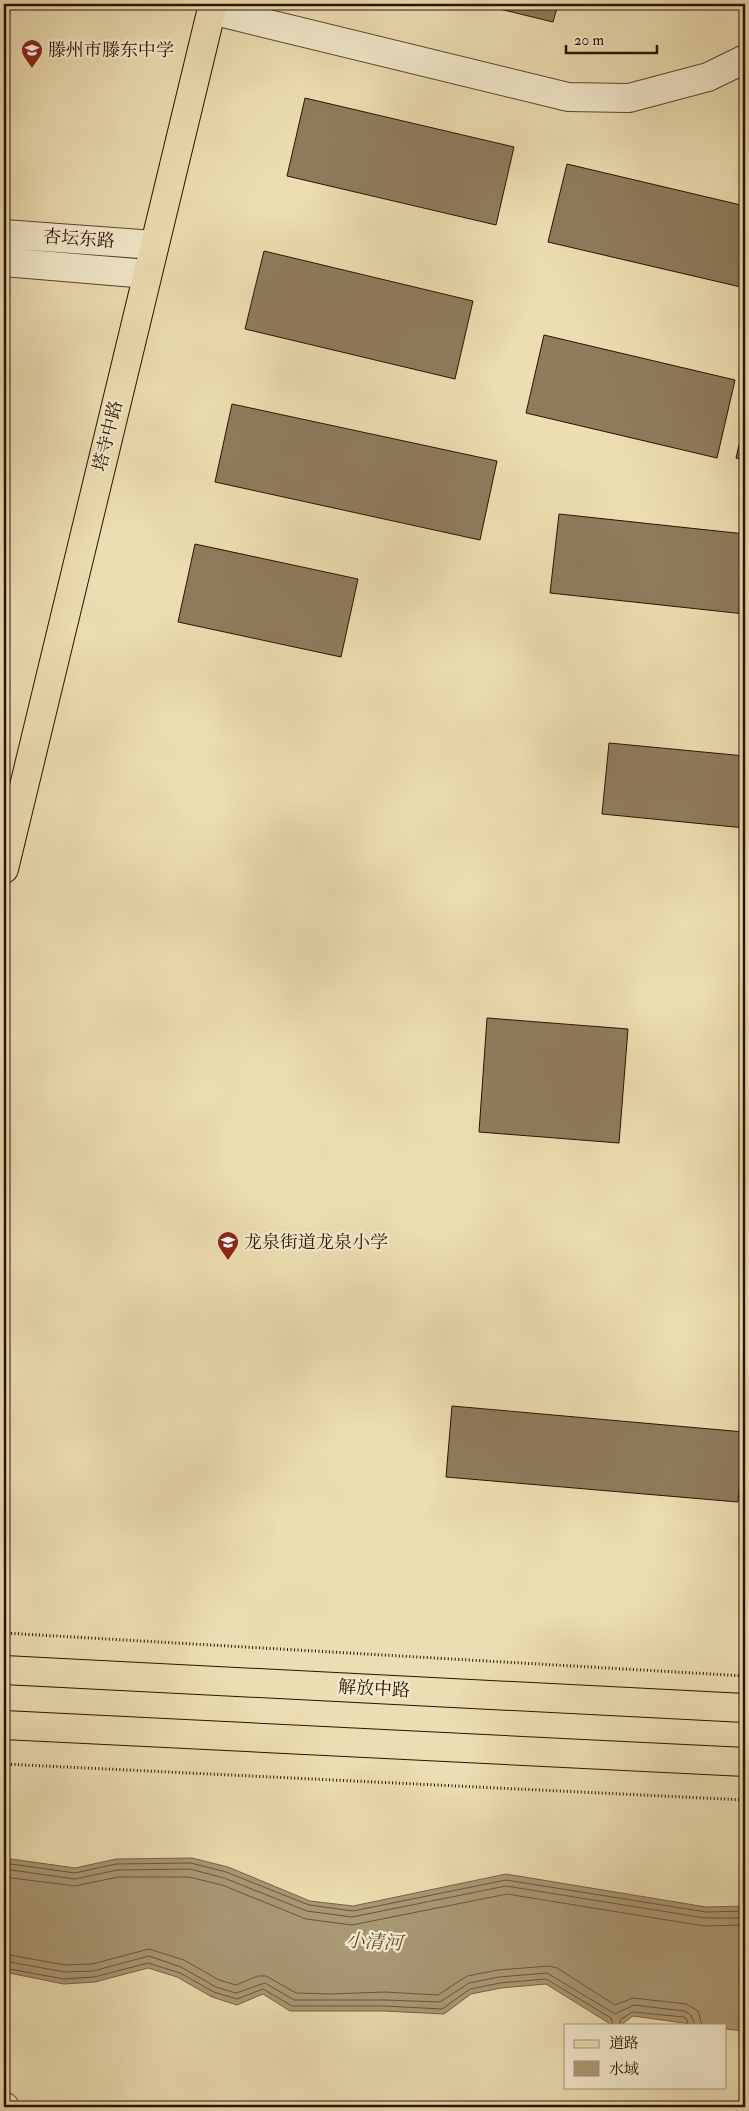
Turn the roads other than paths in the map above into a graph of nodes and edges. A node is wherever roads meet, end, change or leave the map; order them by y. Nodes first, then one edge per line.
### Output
1 (212, 7) edge
2 (745, 59) edge
3 (4, 234) edge
4 (154, 245) junction
5 (4, 262) edge
6 (147, 274) junction
7 (4, 869) edge
8 (4, 1670) edge
9 (745, 1708) edge
10 (4, 1725) edge
11 (745, 1762) edge

1 - 2 street
1 - 4 main road, 塔寺中路
3 - 4 street, 杏坛东路
4 - 6 main road, 塔寺中路
5 - 6 street, 杏坛东路
6 - 7 main road, 塔寺中路
8 - 9 main road, 解放中路
10 - 11 main road

